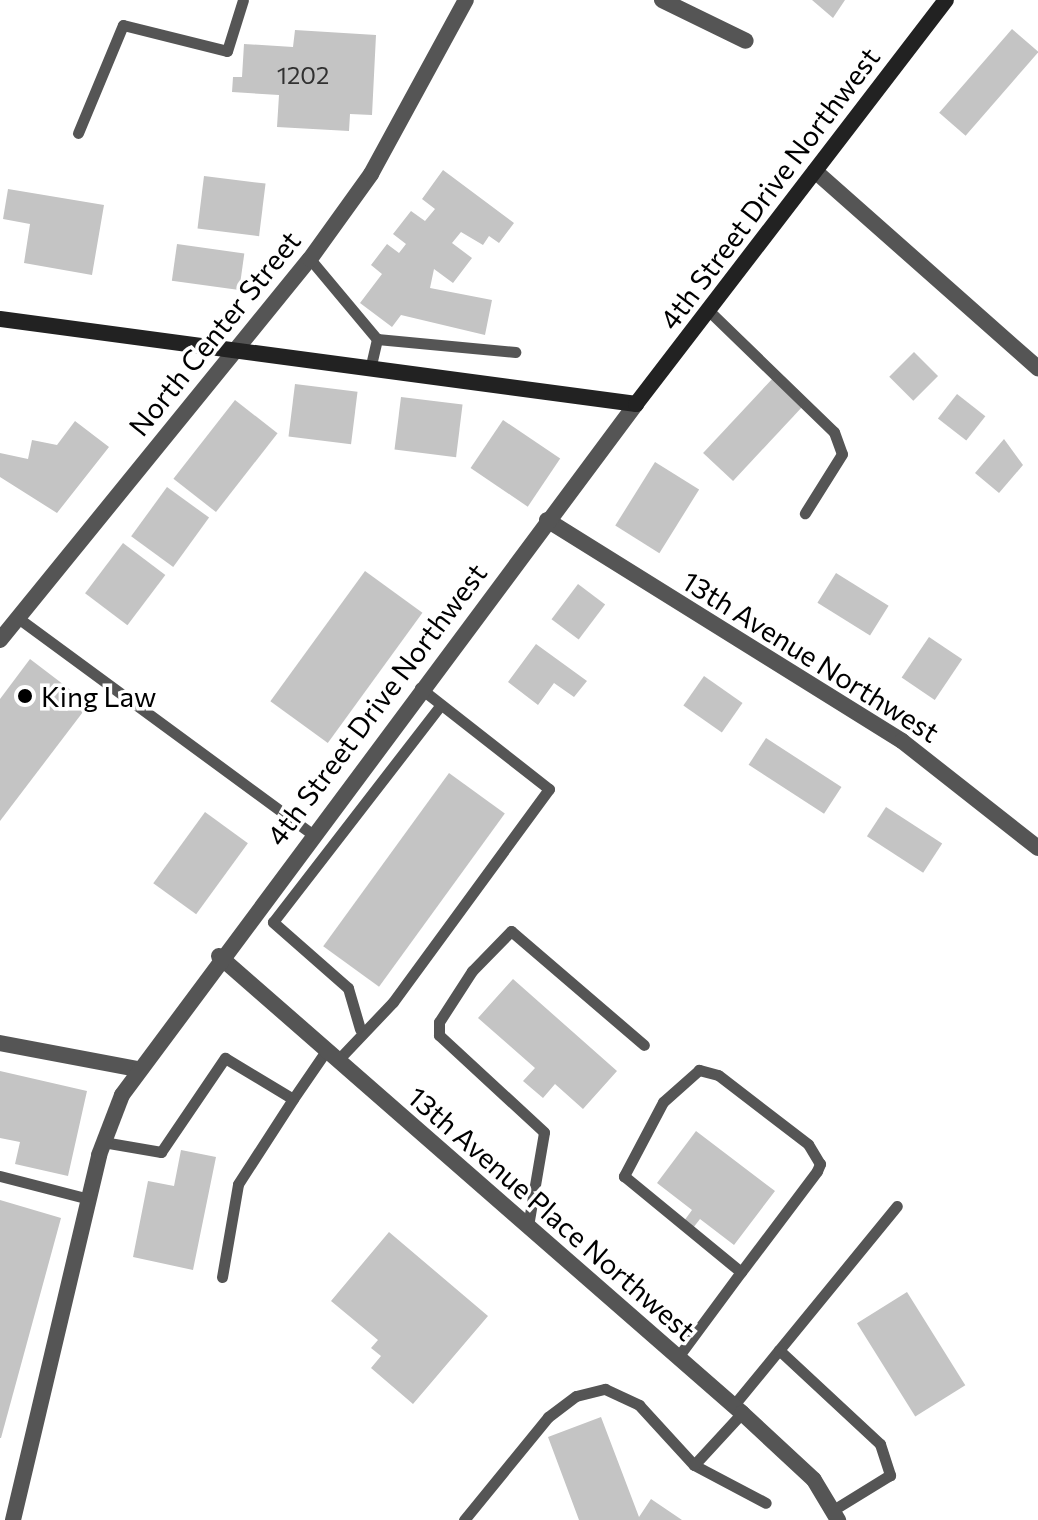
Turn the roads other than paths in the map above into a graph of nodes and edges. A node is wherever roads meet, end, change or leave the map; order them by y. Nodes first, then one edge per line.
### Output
1 (243, 0) edge
2 (466, 0) edge
3 (662, 0) edge
4 (946, 0) edge
5 (746, 41) dead end
6 (78, 133) dead end
7 (815, 171) junction
8 (310, 259) junction
9 (708, 310) junction
10 (0, 319) edge
11 (377, 339) junction
12 (237, 348) junction
13 (515, 352) dead end
14 (371, 365) junction
15 (1038, 368) edge
16 (636, 404) junction
17 (805, 513) dead end
18 (547, 520) junction
19 (18, 618) junction
20 (0, 640) edge
21 (420, 688) junction
22 (440, 706) junction
23 (311, 833) junction
24 (1038, 848) edge
25 (275, 881) junction
26 (291, 894) junction
27 (219, 956) junction
28 (360, 1029) junction
29 (0, 1043) edge
30 (644, 1045) dead end
31 (331, 1056) junction
32 (137, 1069) junction
33 (293, 1099) junction
34 (103, 1142) junction
35 (0, 1176) edge
36 (89, 1199) junction
37 (897, 1206) dead end
38 (528, 1226) junction
39 (741, 1272) junction
40 (222, 1277) dead end
41 (779, 1350) junction
42 (678, 1357) junction
43 (738, 1410) junction
44 (694, 1465) junction
45 (766, 1503) dead end
46 (9, 1513) edge
47 (836, 1515) edge
48 (464, 1520) edge

1 - 6 lane
2 - 8 street, North Center Street
3 - 5 street
4 - 7 main road, 4th Street Drive Northwest
7 - 9 main road, 4th Street Drive Northwest
7 - 15 street
8 - 11 lane
8 - 12 street, North Center Street
9 - 16 main road, 4th Street Drive Northwest
9 - 17 lane
10 - 12 main road
11 - 13 lane
11 - 14 lane
12 - 14 main road
12 - 19 street, North Center Street
14 - 16 main road
16 - 18 street, 4th Street Drive Northwest
18 - 21 street, 4th Street Drive Northwest
18 - 24 street, 13th Avenue Northwest
19 - 20 street, North Center Street
19 - 23 lane
21 - 22 lane
21 - 23 street, 4th Street Drive Northwest
22 - 26 lane
22 - 28 lane
23 - 25 street, 4th Street Drive Northwest
25 - 26 lane
25 - 27 street, 4th Street Drive Northwest
26 - 28 lane
27 - 31 street, 13th Avenue Place Northwest
27 - 32 street, 4th Street Drive Northwest
28 - 31 lane
29 - 32 street
30 - 38 lane
31 - 33 lane
31 - 38 street, 13th Avenue Place Northwest
32 - 34 street, 4th Street Drive Northwest
33 - 34 lane
33 - 40 lane
34 - 36 street, 4th Street Drive Northwest
35 - 36 lane
36 - 46 street, 4th Street Drive Northwest
37 - 41 lane
38 - 42 street, 13th Avenue Place Northwest
39 - 39 lane
39 - 42 lane
41 - 43 lane
41 - 47 lane
42 - 43 street, 13th Avenue Place Northwest
43 - 44 lane
43 - 47 street, 13th Avenue Place Northwest
44 - 45 lane
44 - 48 lane

